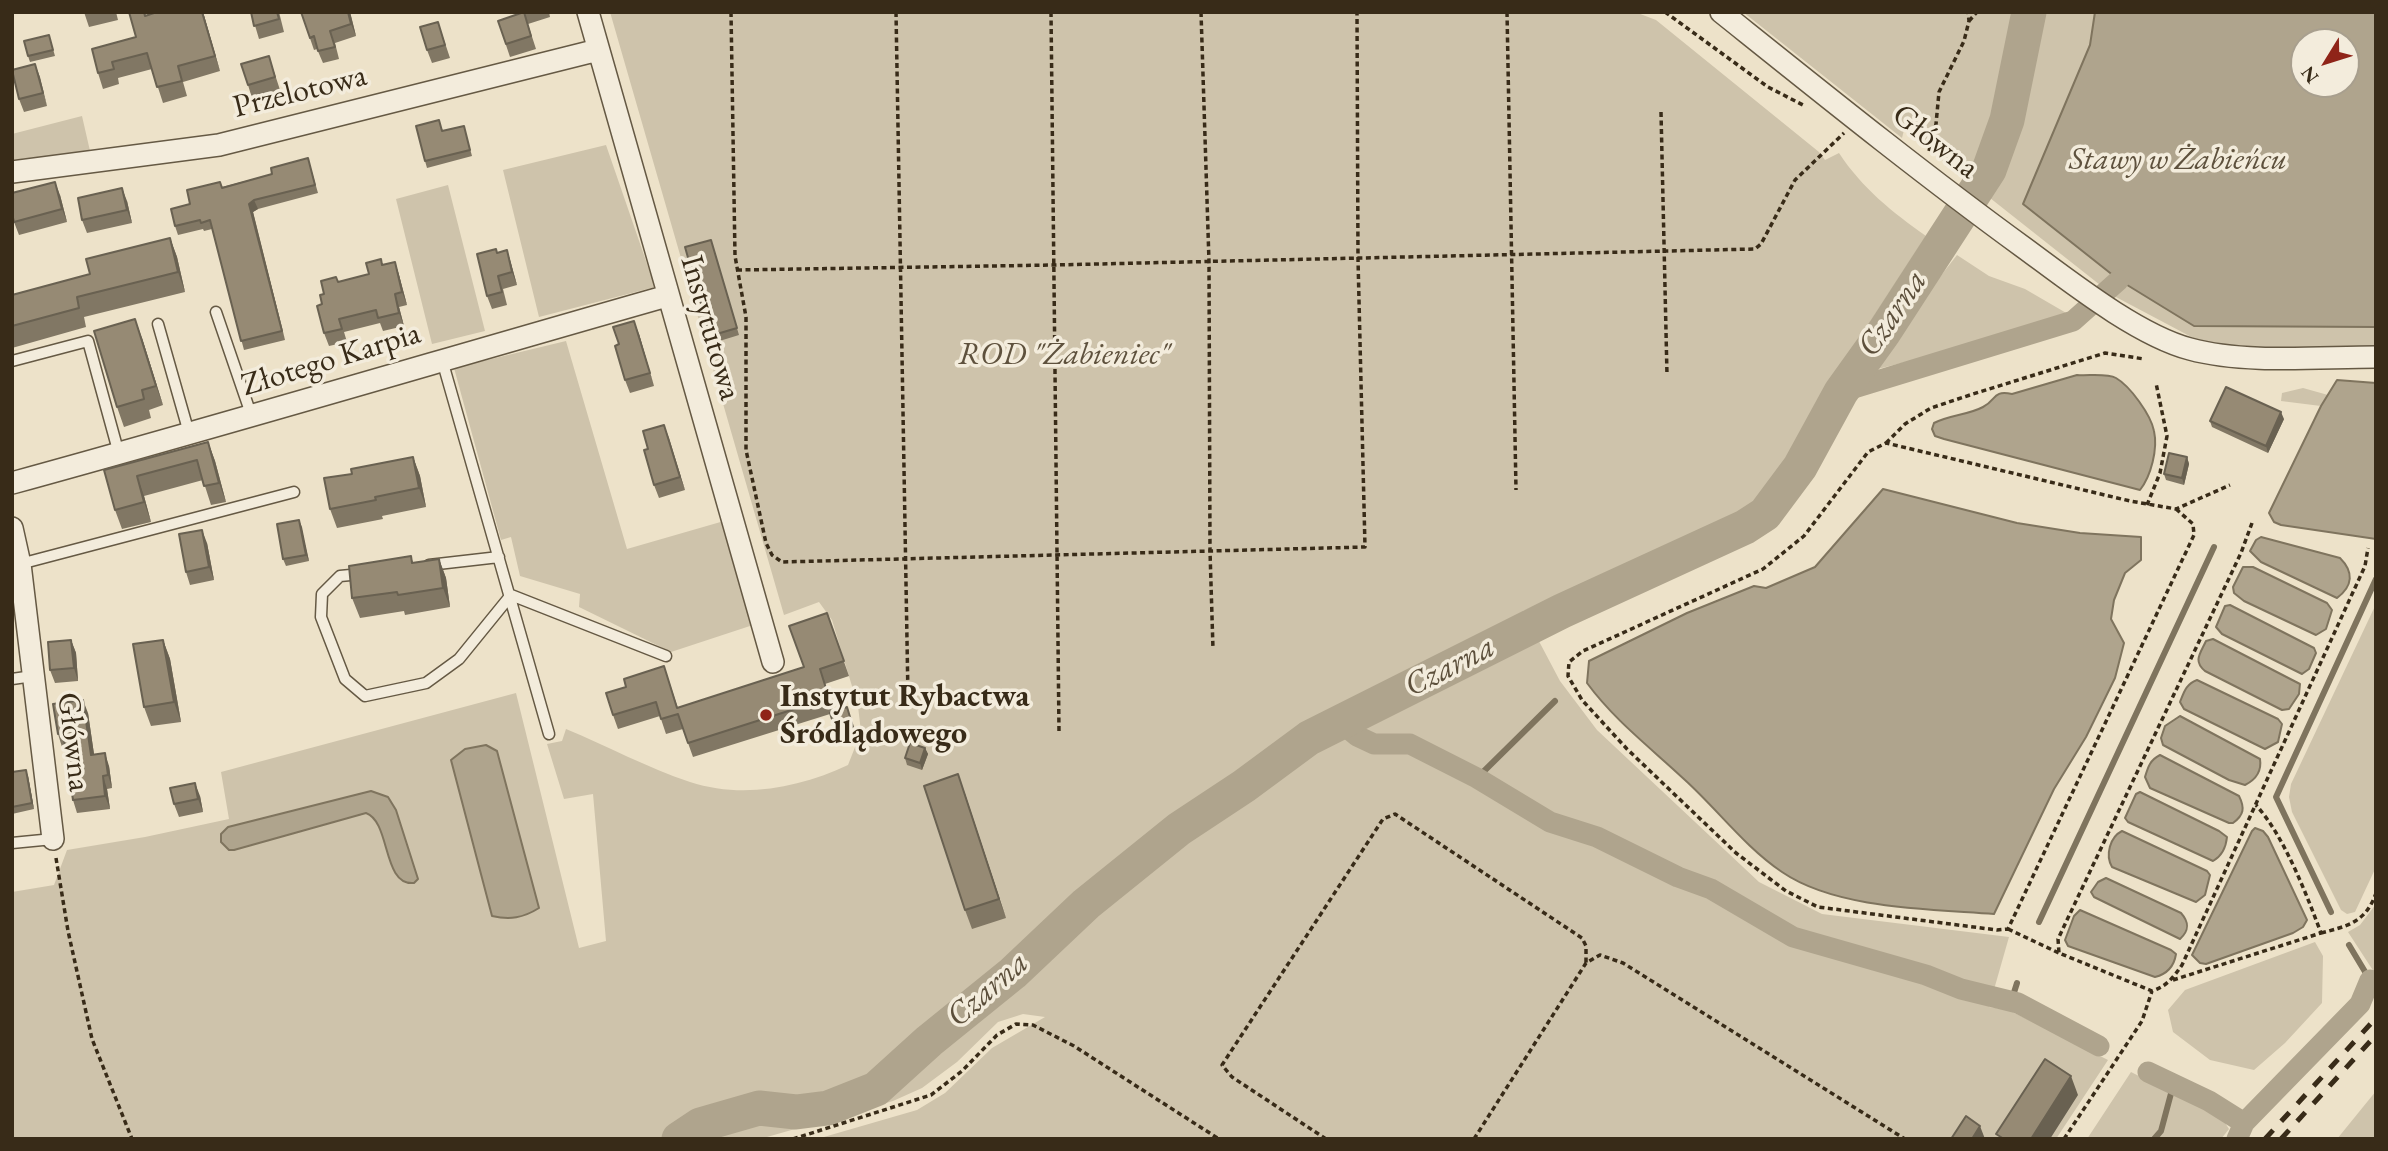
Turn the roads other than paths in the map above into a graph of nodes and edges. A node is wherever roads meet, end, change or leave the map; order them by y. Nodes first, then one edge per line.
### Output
1 (587, 12) edge
2 (1721, 12) edge
3 (598, 50) junction
4 (12, 172) edge
5 (667, 296) junction
6 (216, 312) dead end
7 (158, 324) dead end
8 (2376, 357) edge
9 (442, 360) junction
10 (12, 361) edge
11 (252, 417) junction
12 (188, 433) junction
13 (119, 454) junction
14 (12, 483) edge
15 (294, 492) dead end
16 (12, 528) edge
17 (499, 557) junction
18 (20, 564) junction
19 (419, 567) edge
20 (366, 573) edge
21 (511, 595) junction
22 (666, 656) dead end
23 (773, 662) dead end
24 (23, 678) edge
25 (549, 734) dead end
26 (53, 839) joint
27 (12, 843) edge

1 - 3 street, Instytutowa
2 - 8 street, Główna
3 - 4 street, Przelotowa
3 - 5 street, Instytutowa
5 - 9 street, Złotego Karpia
5 - 23 street, Instytutowa
6 - 11 lane
7 - 12 lane
9 - 11 street, Złotego Karpia
9 - 17 lane
10 - 13 lane
11 - 12 street, Złotego Karpia
12 - 13 street, Złotego Karpia
13 - 14 street, Złotego Karpia
15 - 18 lane
16 - 18 street, Główna
17 - 19 lane
17 - 21 lane
18 - 24 street, Główna
20 - 21 lane
21 - 22 lane
21 - 25 lane
24 - 26 street, Główna
26 - 27 lane

